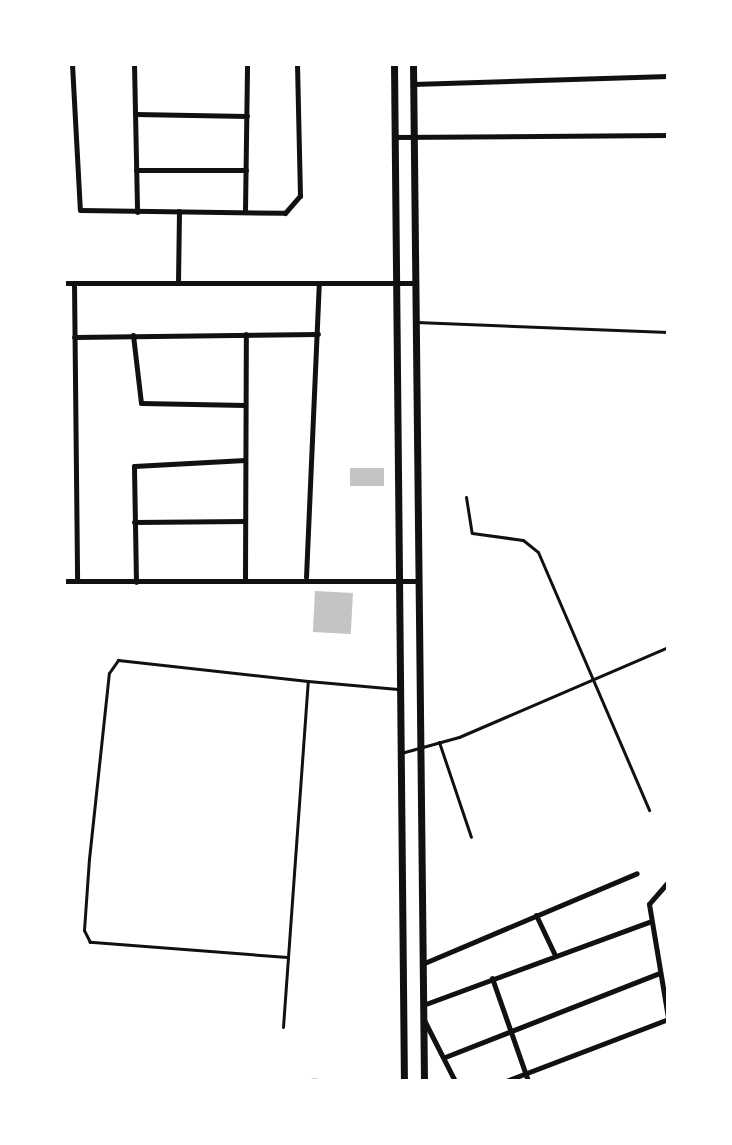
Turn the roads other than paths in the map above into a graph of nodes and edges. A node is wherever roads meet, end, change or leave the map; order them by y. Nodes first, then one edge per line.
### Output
1 (72, 64) edge
2 (134, 64) edge
3 (247, 64) edge
4 (297, 64) edge
5 (394, 64) edge
6 (413, 64) edge
7 (668, 76) edge
8 (413, 84) junction
9 (135, 114) junction
10 (247, 116) junction
11 (668, 135) edge
12 (395, 137) junction
13 (416, 137) junction
14 (136, 170) junction
15 (246, 170) junction
16 (179, 211) junction
17 (245, 211) junction
18 (137, 212) junction
19 (64, 283) edge
20 (74, 283) junction
21 (178, 283) junction
22 (319, 283) junction
23 (395, 283) junction
24 (414, 283) junction
25 (415, 322) junction
26 (668, 332) edge
27 (246, 334) junction
28 (318, 334) junction
29 (133, 335) junction
30 (74, 337) junction
31 (245, 405) junction
32 (245, 460) junction
33 (466, 497) dead end
34 (245, 521) junction
35 (134, 522) junction
36 (306, 577) junction
37 (64, 581) edge
38 (77, 581) junction
39 (245, 581) junction
40 (398, 581) junction
41 (418, 581) junction
42 (136, 582) junction
43 (668, 647) edge
44 (592, 680) junction
45 (308, 681) junction
46 (402, 689) junction
47 (439, 742) junction
48 (419, 748) junction
49 (401, 753) junction
50 (649, 810) dead end
51 (471, 837) dead end
52 (637, 873) dead end
53 (668, 882) edge
54 (420, 889) junction
55 (402, 890) junction
56 (536, 915) junction
57 (649, 922) junction
58 (554, 953) junction
59 (287, 957) junction
60 (421, 965) junction
61 (659, 973) junction
62 (492, 978) junction
63 (422, 1005) junction
64 (422, 1016) junction
65 (668, 1019) edge
66 (283, 1027) dead end
67 (511, 1031) junction
68 (445, 1057) junction
69 (527, 1078) edge
70 (316, 1080) edge
71 (281, 1081) edge
72 (404, 1081) edge
73 (424, 1081) edge
74 (455, 1081) edge
75 (506, 1081) edge

1 - 18 street
2 - 9 street
3 - 10 street
4 - 17 street
5 - 12 main road
6 - 8 main road
7 - 8 street
8 - 13 main road
9 - 10 street
9 - 14 street
10 - 15 street
11 - 13 street
12 - 13 street
12 - 23 main road
13 - 24 main road
14 - 15 street
14 - 18 street
15 - 17 street
16 - 17 street
16 - 18 street
16 - 21 street
19 - 20 street
20 - 21 street
20 - 30 street
21 - 22 street
22 - 23 street
22 - 28 street
23 - 24 street
23 - 40 main road
24 - 25 main road
25 - 26 lane
25 - 41 main road
27 - 28 street
27 - 29 street
27 - 31 street
28 - 36 street
29 - 30 street
29 - 31 street
30 - 38 street
31 - 32 street
32 - 34 street
32 - 35 street
33 - 44 lane
34 - 35 street
34 - 39 street
35 - 42 street
36 - 39 street
36 - 40 street
37 - 38 street
38 - 42 street
39 - 42 street
40 - 41 street
40 - 46 main road
41 - 48 main road
43 - 44 lane
44 - 47 lane
44 - 50 lane
45 - 46 lane
45 - 59 lane
45 - 59 lane
46 - 49 main road
47 - 48 lane
47 - 51 lane
48 - 49 lane
48 - 54 main road
49 - 55 main road
52 - 56 street
53 - 57 street
54 - 55 main road
54 - 60 main road
55 - 72 main road
56 - 58 street
56 - 60 street
57 - 58 street
57 - 61 street
58 - 62 street
59 - 66 lane
60 - 63 main road
61 - 65 street
61 - 67 street
62 - 63 street
62 - 67 street
63 - 64 main road
64 - 68 street
64 - 73 main road
65 - 69 street
67 - 68 street
67 - 69 street
68 - 74 street
69 - 75 street
70 - 71 lane

